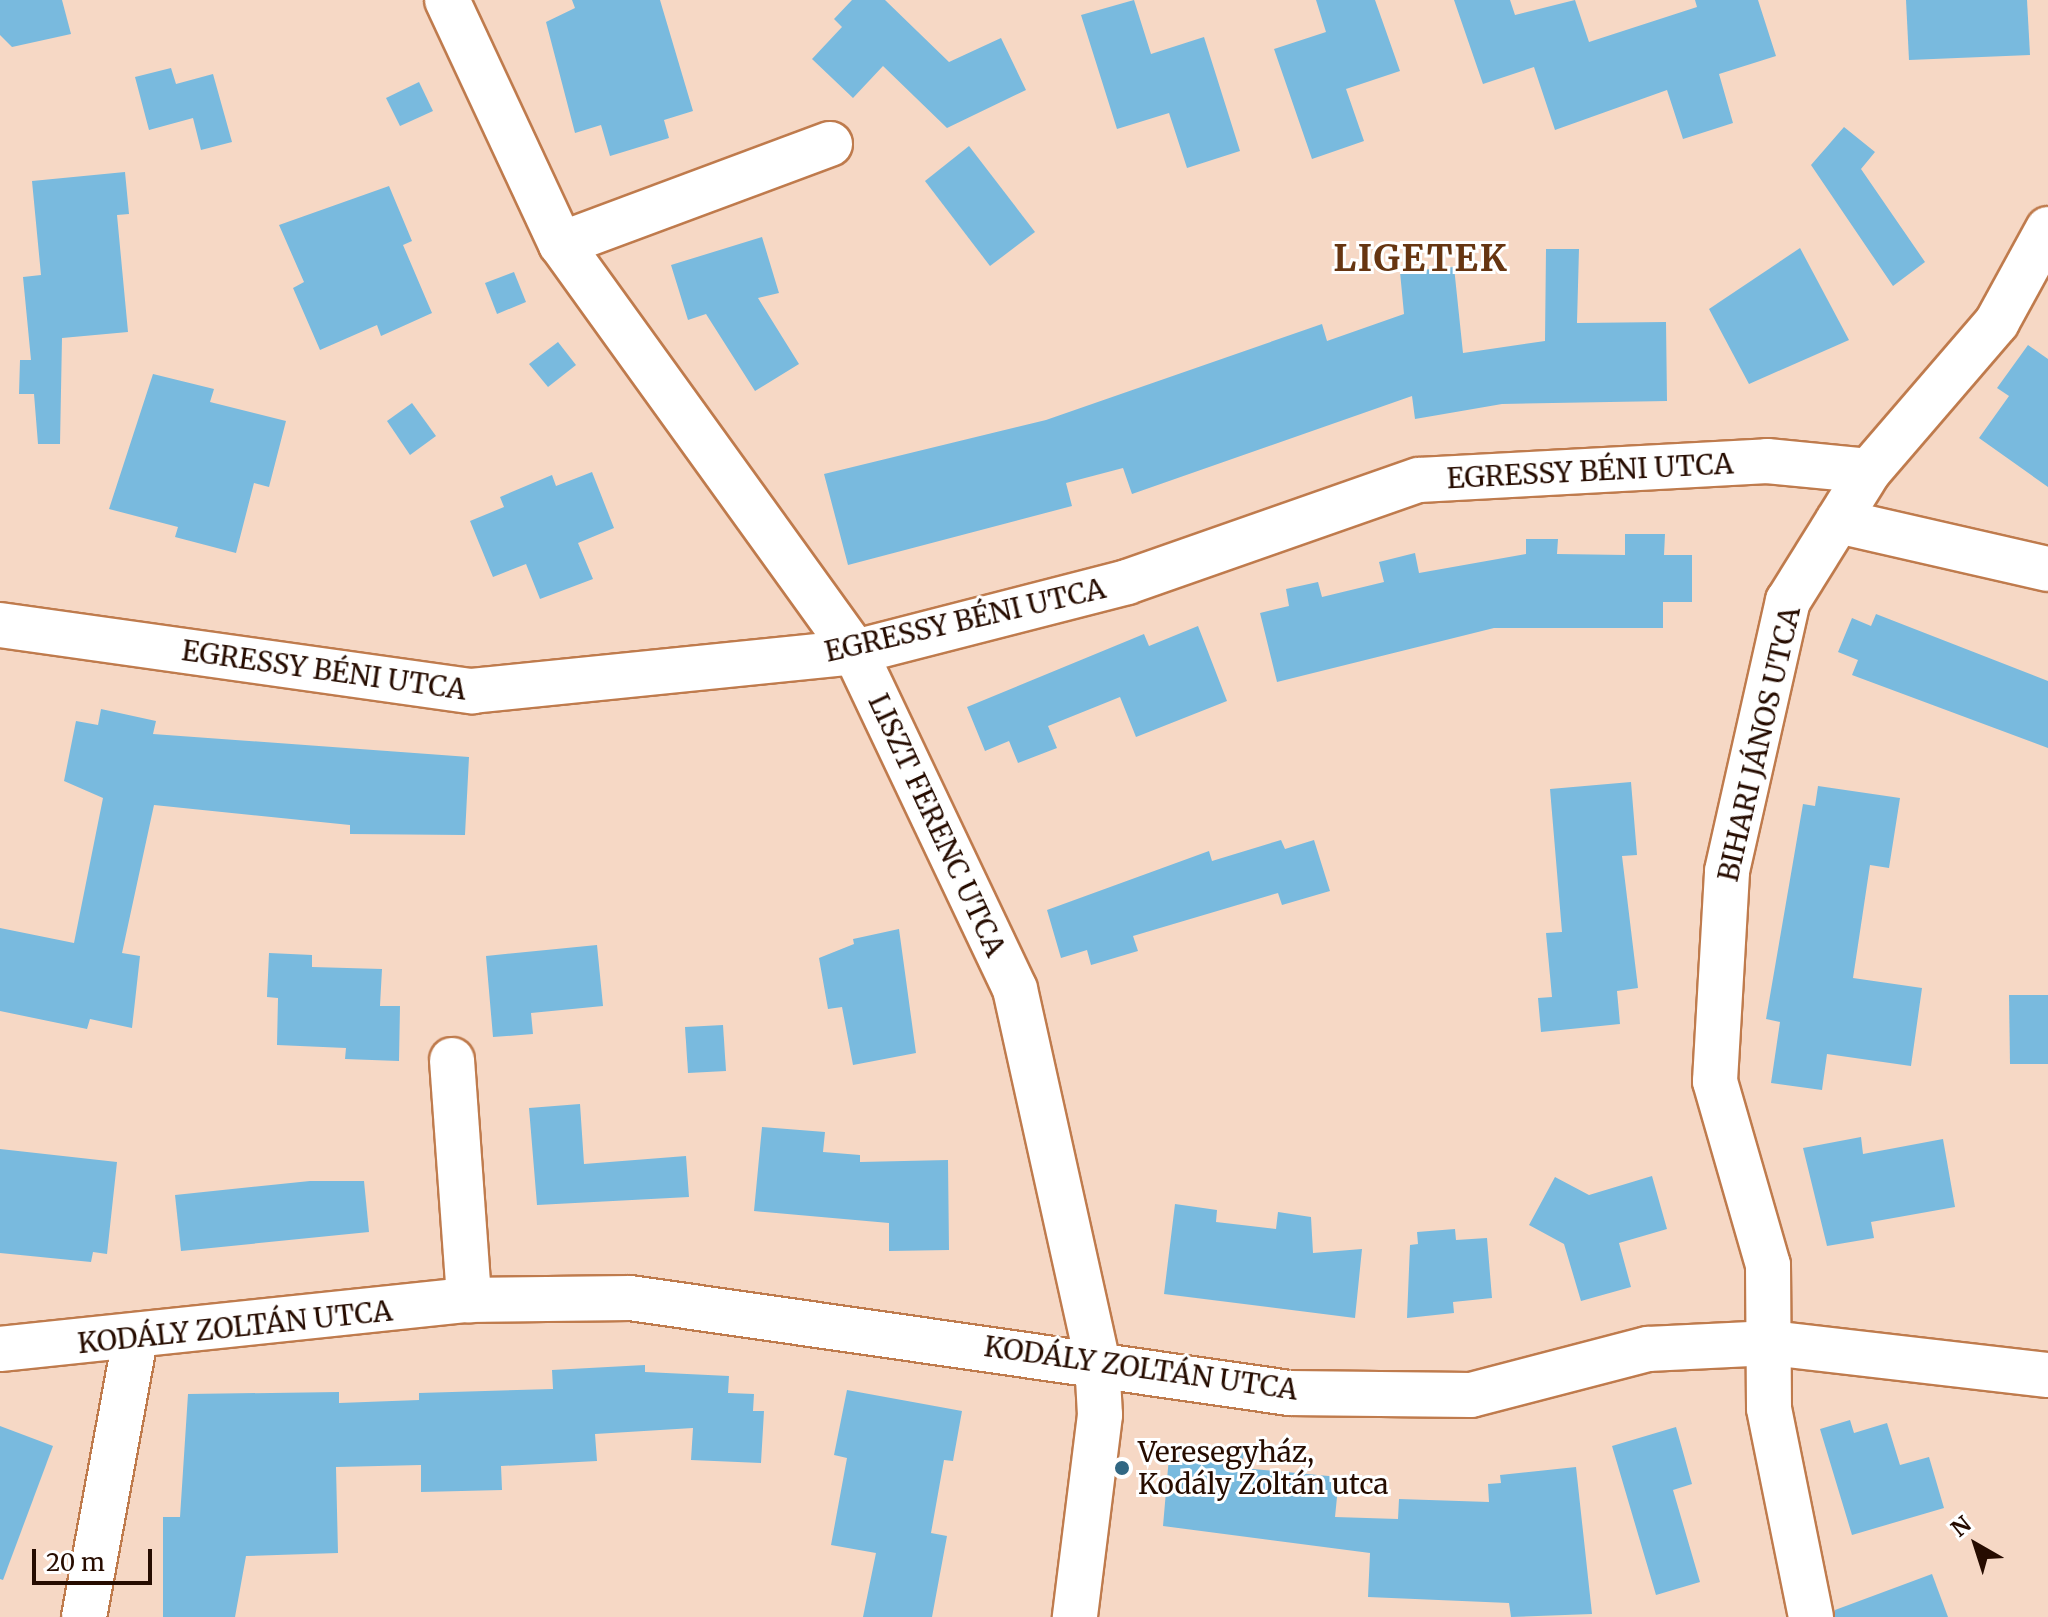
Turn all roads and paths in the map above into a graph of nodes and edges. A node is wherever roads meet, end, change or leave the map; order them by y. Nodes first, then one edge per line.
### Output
1 (447, 0) edge
2 (830, 144) dead end
3 (2048, 229) edge
4 (561, 244) junction
5 (1869, 471) junction
6 (1838, 521) junction
7 (2048, 569) edge
8 (0, 625) edge
9 (855, 652) junction
10 (452, 1060) dead end
11 (469, 1300) junction
12 (135, 1340) junction
13 (1771, 1343) junction
14 (0, 1349) edge
15 (1097, 1360) junction
16 (2048, 1375) edge
17 (84, 1617) edge
18 (1075, 1617) edge
19 (1811, 1617) edge

1 - 4 street, LISZT FERENC UTCA
2 - 4 street
3 - 5 street, BIHARI JÁNOS UTCA
4 - 9 street, LISZT FERENC UTCA
5 - 6 street, BIHARI JÁNOS UTCA
5 - 9 street, EGRESSY BÉNI UTCA
6 - 7 street
6 - 13 street, BIHARI JÁNOS UTCA
8 - 9 street, EGRESSY BÉNI UTCA
9 - 15 street, LISZT FERENC UTCA
10 - 11 street
11 - 12 street, KODÁLY ZOLTÁN UTCA
11 - 15 street, KODÁLY ZOLTÁN UTCA
12 - 14 street, KODÁLY ZOLTÁN UTCA
12 - 17 street
13 - 15 street, KODÁLY ZOLTÁN UTCA
13 - 16 street, KODÁLY ZOLTÁN UTCA
13 - 19 street, BIHARI JÁNOS UTCA
15 - 18 street, LISZT FERENC UTCA

